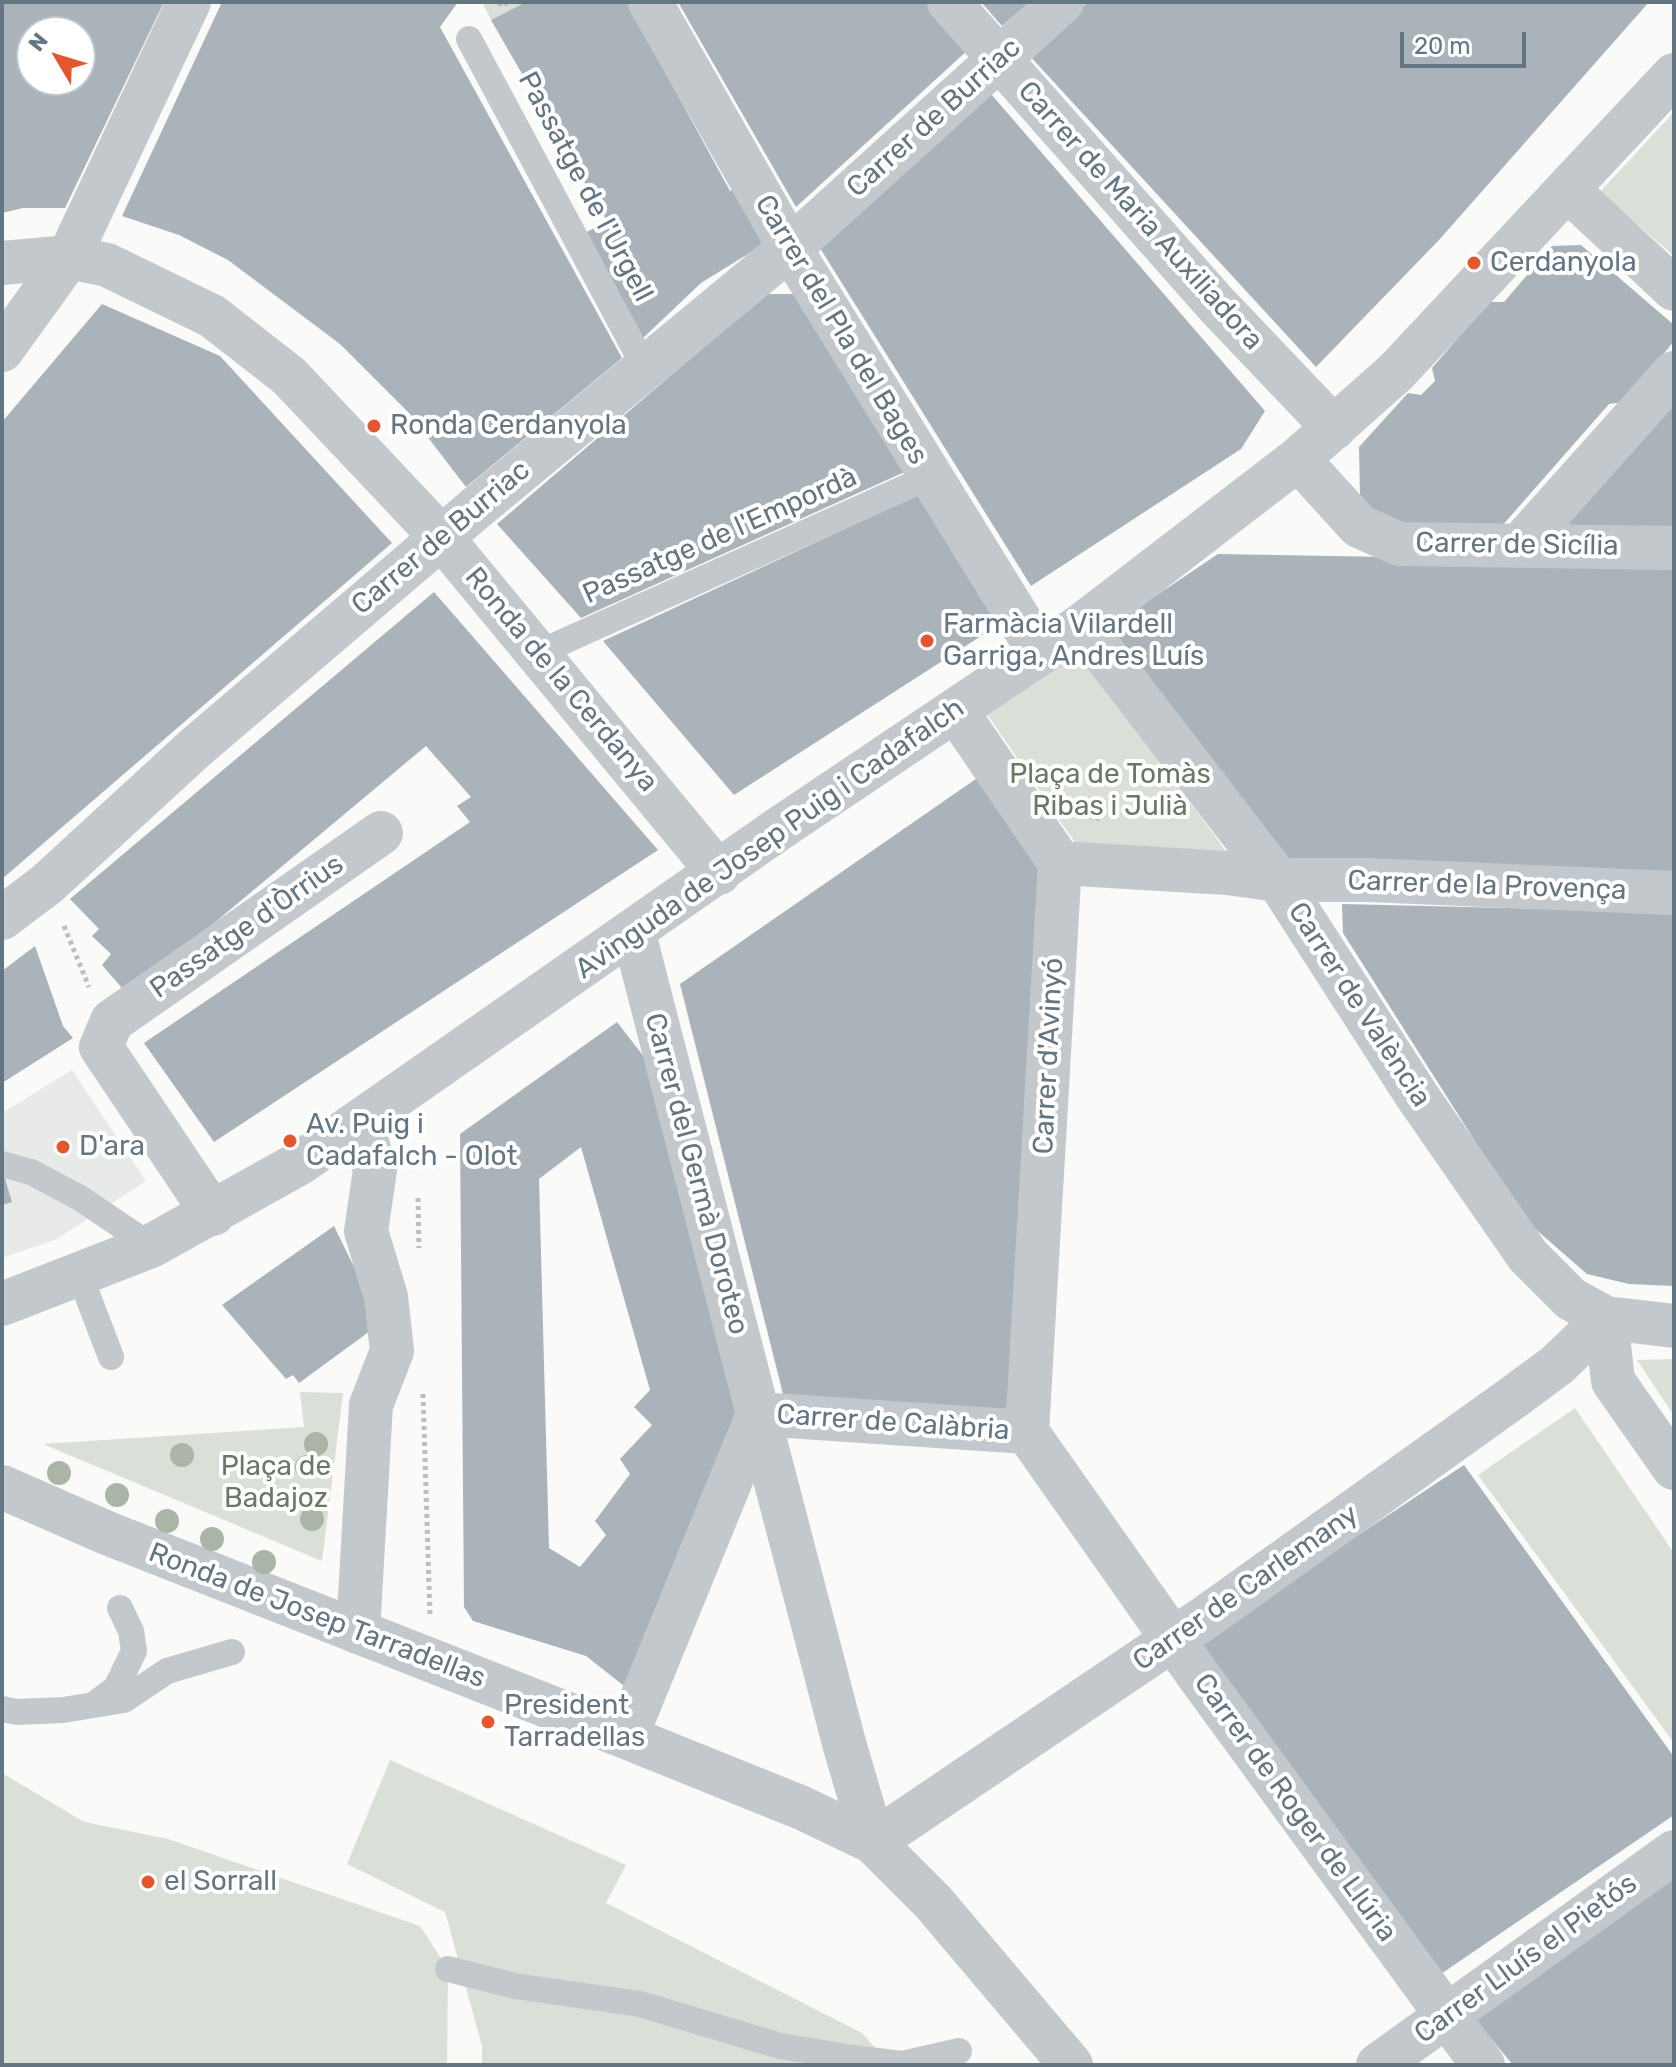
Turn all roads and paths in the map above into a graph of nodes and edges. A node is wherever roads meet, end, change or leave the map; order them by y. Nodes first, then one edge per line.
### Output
1 (189, 2) edge
2 (500, 2) edge
3 (508, 2) edge
4 (650, 2) edge
5 (949, 2) edge
6 (1062, 2) edge
7 (469, 39) dead end
8 (1001, 58) junction
9 (1674, 75) edge
10 (1568, 190) junction
11 (790, 248) junction
12 (69, 257) junction
13 (2, 263) edge
14 (1674, 289) edge
15 (2, 350) edge
16 (644, 366) junction
17 (1674, 373) edge
18 (1334, 428) junction
19 (1298, 459) junction
20 (929, 477) junction
21 (442, 538) junction
22 (1522, 543) junction
23 (1674, 548) edge
24 (1082, 625) junction
25 (538, 653) junction
26 (1040, 653) junction
27 (956, 711) junction
28 (381, 833) dead end
29 (1060, 863) junction
30 (719, 873) junction
31 (1278, 880) junction
32 (47, 884) junction
33 (1674, 893) edge
34 (2, 918) edge
35 (634, 934) junction
36 (112, 1021) junction
37 (361, 1122) junction
38 (2, 1164) edge
39 (213, 1214) junction
40 (151, 1246) junction
41 (80, 1276) junction
42 (2, 1304) edge
43 (1606, 1318) junction
44 (1674, 1326) edge
45 (111, 1357) dead end
46 (758, 1414) junction
47 (1027, 1432) junction
48 (1674, 1468) edge
49 (2, 1487) edge
50 (2, 1516) edge
51 (107, 1533) junction
52 (120, 1608) dead end
53 (358, 1632) junction
54 (1174, 1639) junction
55 (232, 1652) dead end
56 (90, 1708) junction
57 (2, 1709) edge
58 (626, 1737) junction
59 (873, 1842) junction
60 (1674, 1852) edge
61 (448, 1969) dead end
62 (1446, 2017) junction
63 (959, 2051) dead end
64 (1071, 2065) edge
65 (1378, 2065) edge
66 (1483, 2065) edge

1 - 12 street
2 - 3 path
4 - 11 street, Carrer del Pla del Bages
5 - 8 street, Carrer de Maria Auxiliadora
6 - 8 street, Carrer de Burriac
7 - 16 lane, Passatge de l'Urgell
8 - 11 street, Carrer de Burriac
8 - 18 street, Carrer de Maria Auxiliadora
9 - 10 street, Avinguda de Josep Puig i Cadafalch
10 - 14 street
10 - 18 street, Avinguda de Josep Puig i Cadafalch
11 - 16 street, Carrer de Burriac
11 - 20 street, Carrer del Pla del Bages
12 - 13 street, Ronda de la Cerdanya
12 - 15 street
12 - 21 street, Ronda de la Cerdanya
16 - 21 street, Carrer de Burriac
17 - 22 street
18 - 19 street, Avinguda de Josep Puig i Cadafalch
19 - 22 street, Carrer de Sicília
19 - 24 street, Avinguda de Josep Puig i Cadafalch
20 - 25 lane, Passatge de l'Empordà
20 - 26 street, Carrer del Pla del Bages
21 - 25 street, Ronda de la Cerdanya
21 - 32 street, Carrer de Burriac
22 - 23 street, Carrer de Sicília
24 - 26 street, Avinguda de Josep Puig i Cadafalch
24 - 31 street, Carrer de València
25 - 30 street, Ronda de la Cerdanya
26 - 27 street, Avinguda de Josep Puig i Cadafalch
27 - 29 street
27 - 30 street, Avinguda de Josep Puig i Cadafalch
28 - 36 street, Passatge d'Òrrius
29 - 31 street, Carrer de la Provença
29 - 47 street, Carrer d'Avinyó
30 - 35 street, Avinguda de Josep Puig i Cadafalch
31 - 33 street, Carrer de la Provença
31 - 43 street, Carrer de València
32 - 34 street, Carrer de Burriac
32 - 36 path
35 - 37 street, Avinguda de Josep Puig i Cadafalch
35 - 46 street, Carrer del Germà Doroteo
36 - 39 street
37 - 39 street, Avinguda de Josep Puig i Cadafalch
37 - 53 street
38 - 40 lane
39 - 40 street, Avinguda de Josep Puig i Cadafalch
40 - 41 street, Avinguda de Josep Puig i Cadafalch
41 - 42 street, Avinguda de Josep Puig i Cadafalch
41 - 45 lane
43 - 44 street, Carrer de València
43 - 48 street
43 - 54 street, Carrer de Carlemany
46 - 47 street, Carrer de Calàbria
46 - 58 street
46 - 59 street, Carrer del Germà Doroteo
47 - 54 street, Carrer de Roger de Llúria
49 - 51 street, Ronda de Josep Tarradellas
50 - 51 street, Ronda de Josep Tarradellas
51 - 53 street, Ronda de Josep Tarradellas
52 - 56 lane
53 - 58 street, Ronda de Josep Tarradellas
54 - 59 street, Carrer de Carlemany
54 - 62 street, Carrer de Roger de Llúria
55 - 56 lane
56 - 57 lane
58 - 59 street, Ronda de Josep Tarradellas
59 - 64 street, Ronda de Josep Tarradellas
60 - 62 street, Carrer Lluís el Pietós
61 - 63 lane
62 - 65 street, Carrer Lluís el Pietós
62 - 66 street, Carrer de Roger de Llúria

